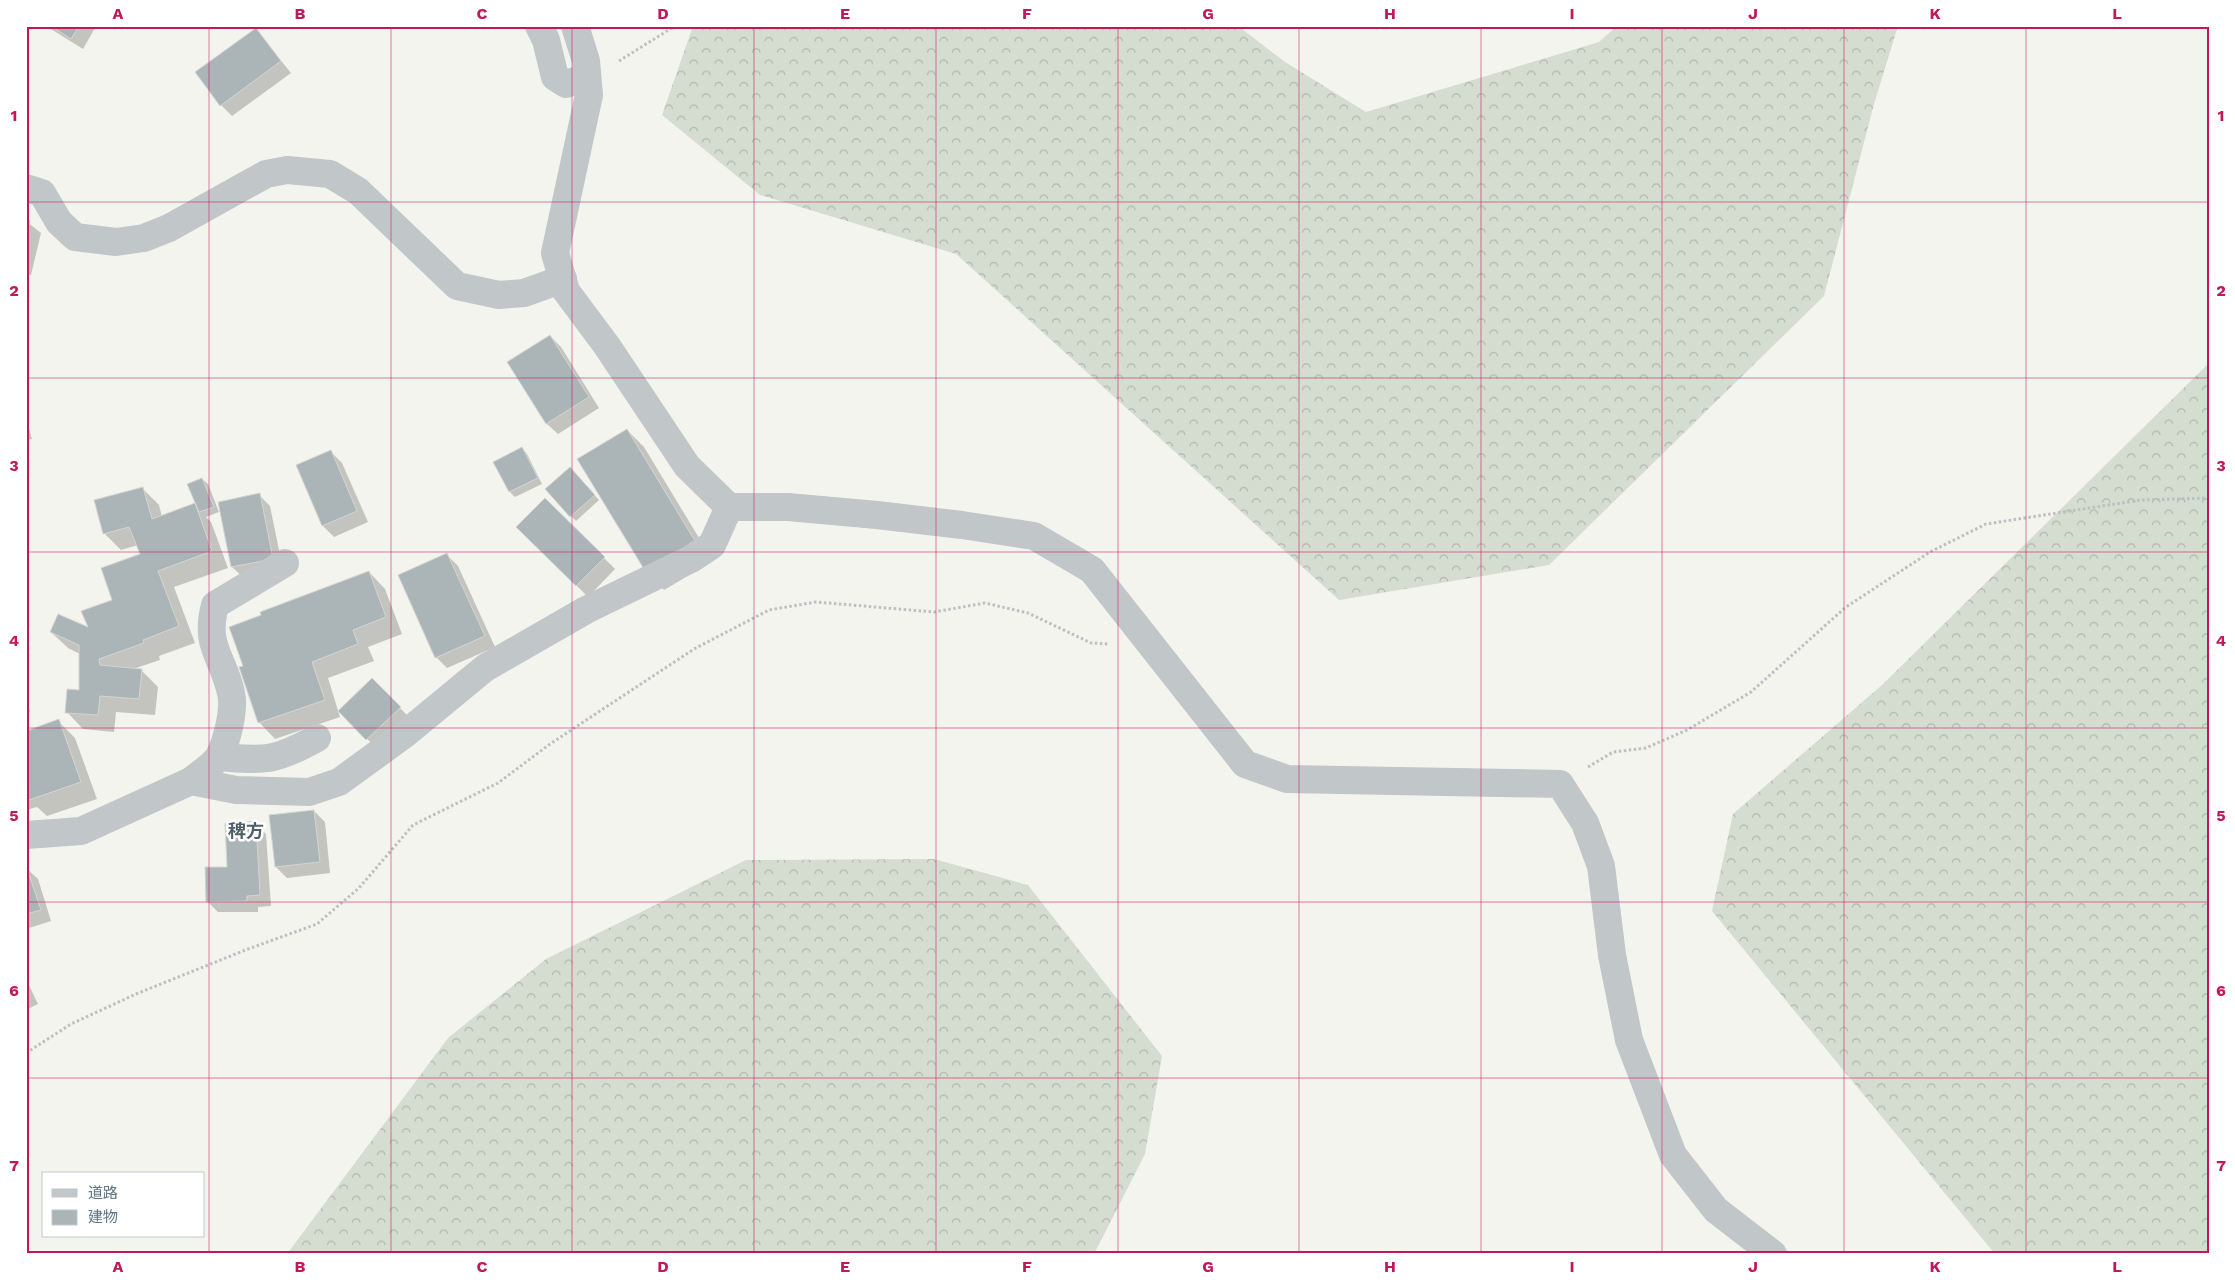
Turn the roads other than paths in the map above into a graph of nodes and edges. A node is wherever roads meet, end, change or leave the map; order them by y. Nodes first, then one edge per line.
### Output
1 (539, 26) edge
2 (575, 26) edge
3 (587, 77) junction
4 (26, 188) edge
5 (562, 279) junction
6 (729, 507) junction
7 (285, 563) dead end
8 (317, 738) dead end
9 (219, 757) junction
10 (191, 781) junction
11 (26, 835) edge
12 (1773, 1254) edge

1 - 3 street
2 - 3 street
3 - 5 street
4 - 5 street
5 - 6 street
6 - 10 street
6 - 12 street
7 - 9 street
8 - 9 street
9 - 10 street
10 - 11 street

